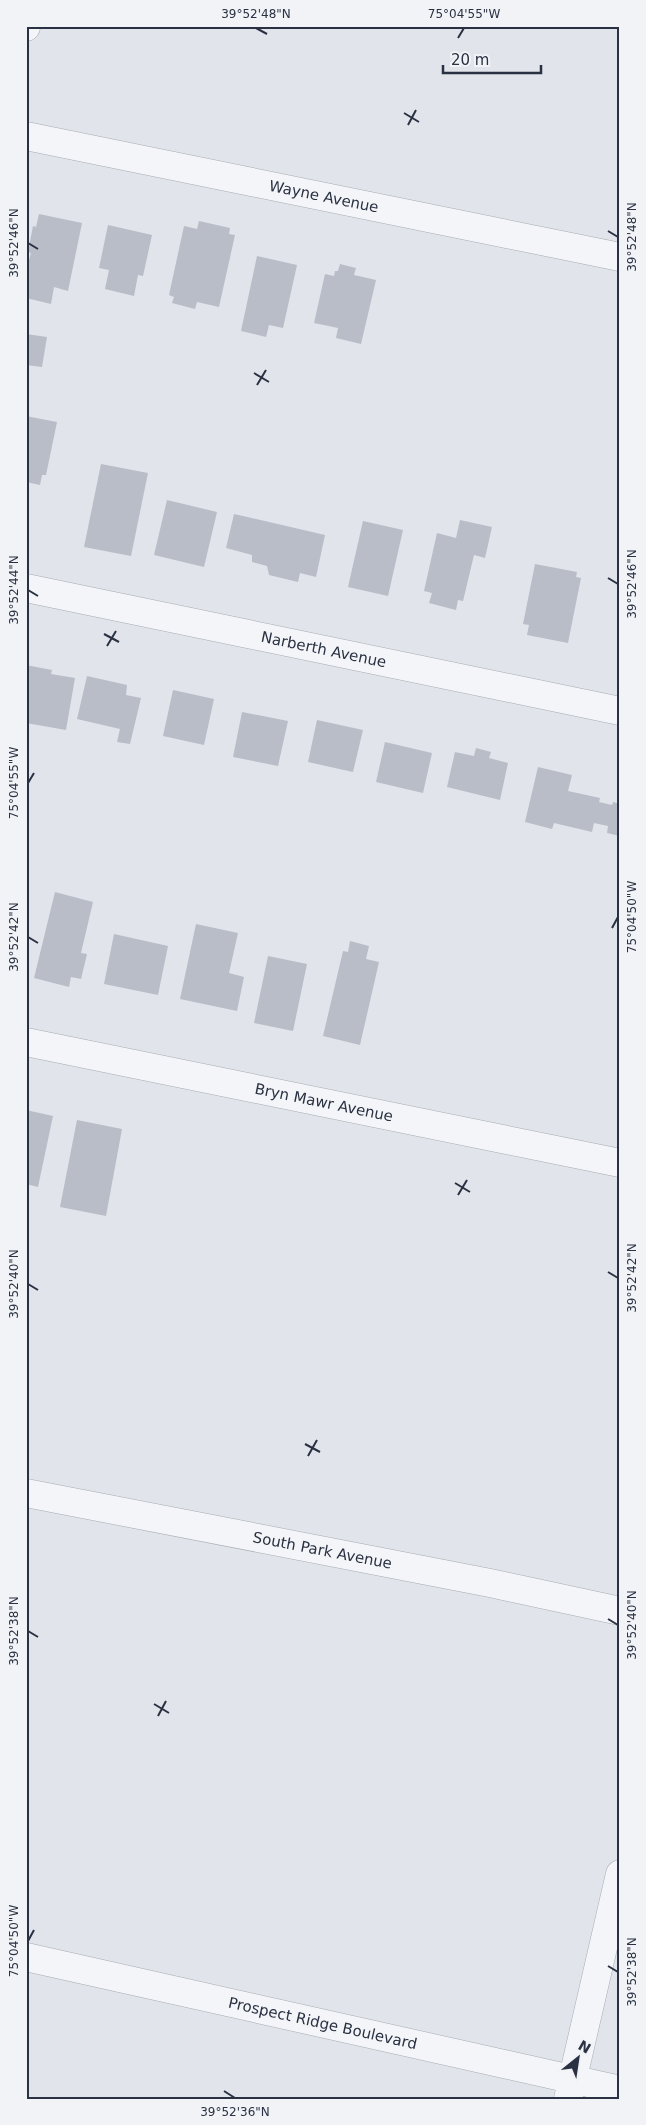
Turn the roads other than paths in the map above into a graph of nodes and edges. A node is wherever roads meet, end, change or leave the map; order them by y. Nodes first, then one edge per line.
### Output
1 (26, 136) edge
2 (620, 257) edge
3 (26, 588) edge
4 (620, 711) edge
5 (26, 1042) edge
6 (620, 1163) edge
7 (26, 1493) edge
8 (620, 1611) edge
9 (620, 1874) edge
10 (26, 1957) edge
11 (570, 2089) edge
12 (620, 2090) edge

1 - 2 street, Wayne Avenue
3 - 4 street, Narberth Avenue
5 - 6 street, Bryn Mawr Avenue
7 - 8 street, South Park Avenue
9 - 11 street
10 - 11 street, Prospect Ridge Boulevard
11 - 12 street, Prospect Ridge Boulevard

